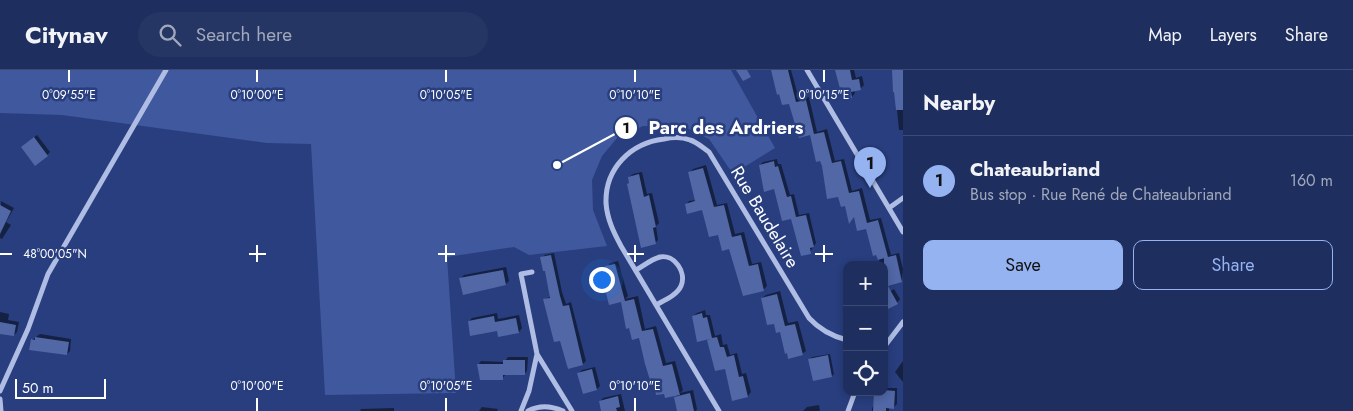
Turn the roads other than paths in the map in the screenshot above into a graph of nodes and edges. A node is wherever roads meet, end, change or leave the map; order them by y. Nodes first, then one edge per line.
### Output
1 (166, 70) edge
2 (807, 70) edge
3 (903, 198) edge
4 (888, 208) junction
5 (903, 232) edge
6 (636, 270) junction
7 (532, 272) dead end
8 (656, 305) junction
9 (903, 322) edge
10 (843, 339) edge
11 (888, 342) edge
12 (537, 354) junction
13 (0, 391) edge
14 (854, 396) edge
15 (0, 399) edge
16 (1, 411) edge
17 (521, 411) edge
18 (528, 411) edge
19 (564, 411) edge
20 (572, 411) edge
21 (719, 411) edge
22 (848, 411) edge

1 - 13 street
2 - 4 street
3 - 4 street
4 - 5 street
6 - 8 street, Rue Baudelaire
6 - 8 street
6 - 10 street, Rue Baudelaire
7 - 12 street
8 - 21 street, Rue Baudelaire
9 - 11 street
12 - 17 street
12 - 20 street
14 - 22 street
15 - 16 street
18 - 19 street

